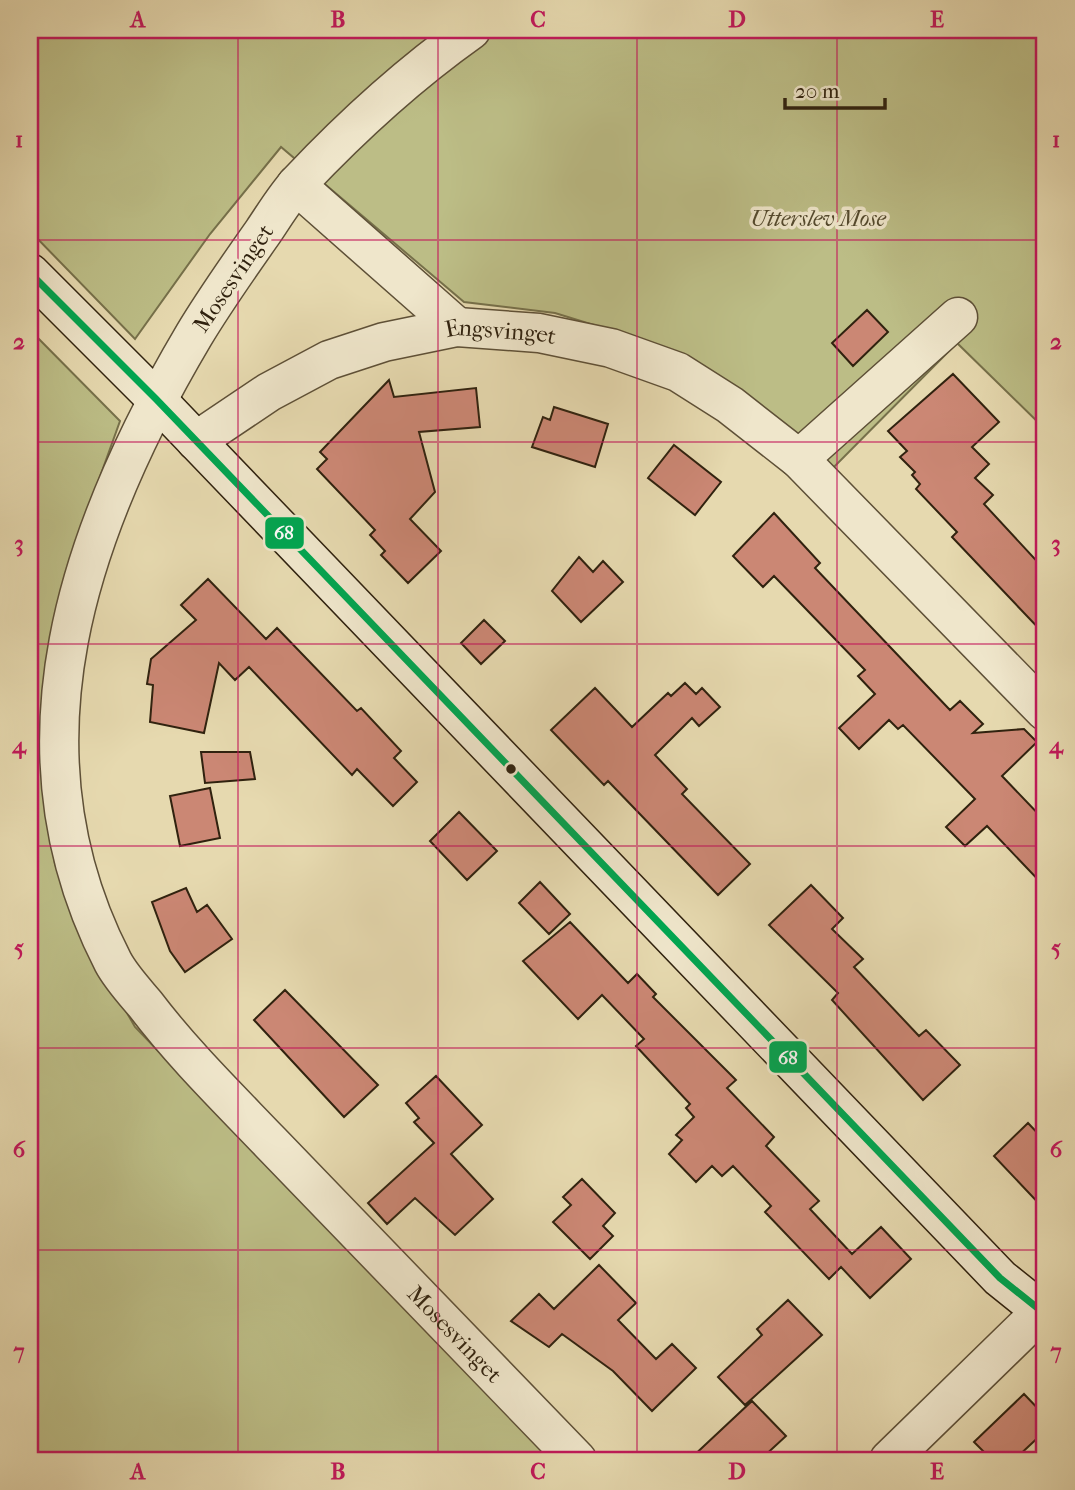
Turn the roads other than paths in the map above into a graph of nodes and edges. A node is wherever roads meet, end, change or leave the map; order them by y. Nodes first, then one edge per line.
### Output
1 (471, 30) edge
2 (296, 185) junction
3 (30, 273) edge
4 (958, 317) dead end
5 (457, 327) junction
6 (156, 399) junction
7 (196, 441) junction
8 (799, 459) junction
9 (1045, 710) edge
10 (1044, 1311) edge
11 (577, 1460) edge
12 (889, 1460) edge

1 - 2 street, Mosesvinget
2 - 5 street
2 - 6 street, Mosesvinget
3 - 6 street
4 - 8 street
5 - 7 street, Engsvinget
5 - 8 street, Engsvinget
6 - 7 street
6 - 11 street, Mosesvinget
7 - 10 street
8 - 9 street, Engsvinget
10 - 12 street

